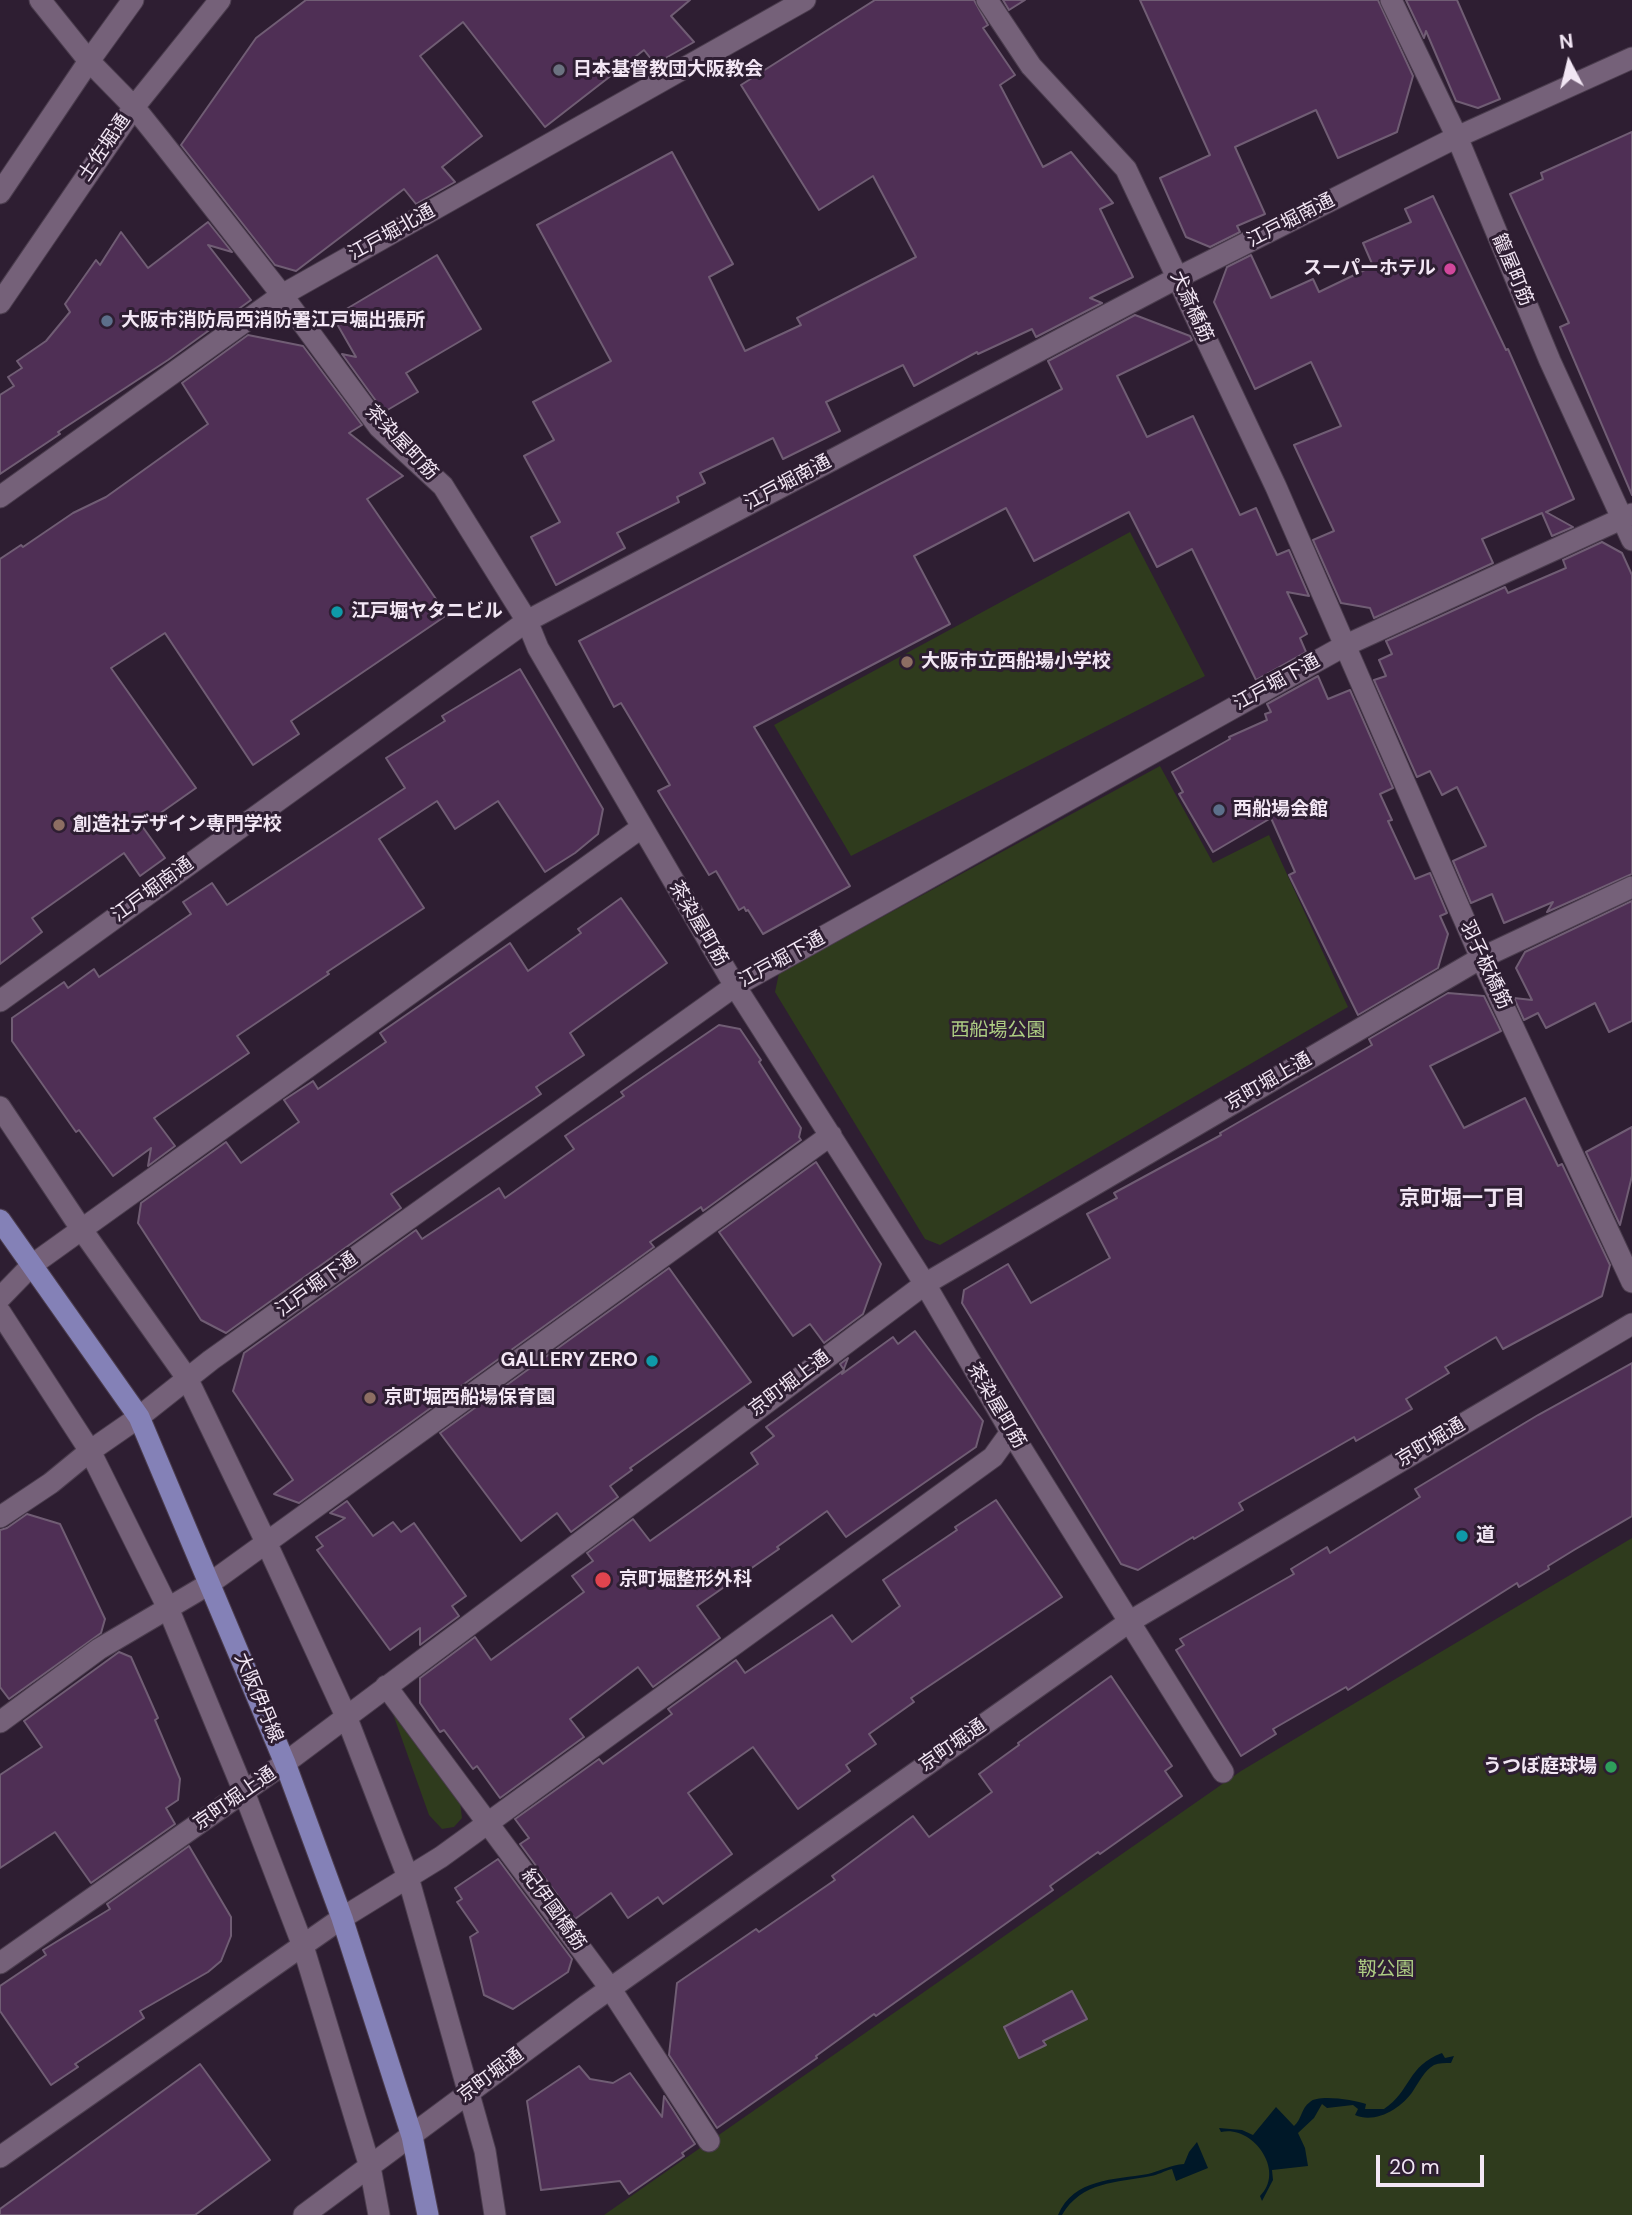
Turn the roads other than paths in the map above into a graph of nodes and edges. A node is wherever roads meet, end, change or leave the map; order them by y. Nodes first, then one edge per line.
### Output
1 (40, 0) edge
2 (134, 0) edge
3 (220, 0) edge
4 (805, 0) edge
5 (987, 0) edge
6 (1391, 0) edge
7 (1632, 58) edge
8 (89, 61) junction
9 (134, 107) junction
10 (1457, 137) junction
11 (0, 194) edge
12 (1177, 278) junction
13 (282, 295) junction
14 (0, 303) edge
15 (0, 497) edge
16 (1627, 516) edge
17 (1632, 540) edge
18 (527, 621) junction
19 (1344, 646) junction
20 (641, 828) junction
21 (1632, 887) edge
22 (1481, 958) junction
23 (735, 986) junction
24 (0, 1001) edge
25 (0, 1107) edge
26 (831, 1135) junction
27 (0, 1220) edge
28 (82, 1230) junction
29 (32, 1265) junction
30 (1632, 1282) edge
31 (925, 1284) junction
32 (0, 1298) edge
33 (0, 1312) edge
34 (1632, 1324) edge
35 (187, 1378) junction
36 (139, 1418) junction
37 (1011, 1432) junction
38 (90, 1451) junction
39 (0, 1517) edge
40 (266, 1542) junction
41 (209, 1584) junction
42 (168, 1608) junction
43 (1129, 1622) junction
44 (386, 1686) junction
45 (346, 1716) junction
46 (0, 1722) edge
47 (285, 1763) junction
48 (1223, 1772) dead end
49 (244, 1792) junction
50 (488, 1822) junction
51 (408, 1877) junction
52 (342, 1918) junction
53 (303, 1946) junction
54 (0, 1964) edge
55 (610, 1988) junction
56 (469, 2092) junction
57 (412, 2136) junction
58 (709, 2141) dead end
59 (0, 2157) edge
60 (370, 2167) junction
61 (304, 2215) edge
62 (379, 2215) edge
63 (428, 2215) edge
64 (495, 2215) edge

1 - 8 street
2 - 8 street
3 - 9 street, 土佐堀通
4 - 13 street, 江戸堀北通
5 - 12 street, 犬斎橋筋
6 - 10 street, 籠屋町筋
7 - 10 street, 江戸堀南通
8 - 9 street, 茶染屋町筋
8 - 11 street
9 - 13 street, 茶染屋町筋
9 - 14 street, 土佐堀通
10 - 12 street, 江戸堀南通
10 - 16 street, 籠屋町筋
12 - 18 street, 江戸堀南通
12 - 19 street, 犬斎橋筋
13 - 15 street, 江戸堀北通
13 - 18 street, 茶染屋町筋
16 - 17 street, 籠屋町筋
16 - 19 street, 江戸堀下通
18 - 20 street, 茶染屋町筋
18 - 24 street, 江戸堀南通
19 - 22 street, 羽子板橋筋
19 - 23 street, 江戸堀下通
20 - 23 street, 茶染屋町筋
20 - 28 street
21 - 22 street, 京町堀上通
22 - 30 street, 羽子板橋筋
22 - 31 street, 京町堀上通
23 - 26 street, 茶染屋町筋
23 - 35 street, 江戸堀下通
25 - 28 street
26 - 31 street, 茶染屋町筋
26 - 40 street
27 - 29 main road, 大阪伊丹線
28 - 29 street
28 - 35 street
29 - 32 street
29 - 36 main road, 大阪伊丹線
31 - 37 street, 茶染屋町筋
31 - 44 street, 京町堀上通
33 - 38 street
34 - 43 street, 京町堀通
35 - 36 street, 江戸堀下通
35 - 40 street
36 - 38 street, 江戸堀下通
36 - 41 main road, 大阪伊丹線
37 - 43 street, 茶染屋町筋
37 - 50 street
38 - 39 street, 江戸堀下通
38 - 42 street
40 - 41 street
40 - 45 street
41 - 42 street
41 - 47 main road, 大阪伊丹線
42 - 46 street
42 - 49 street
43 - 48 street, 茶染屋町筋
43 - 55 street, 京町堀通
44 - 45 street, 京町堀上通
44 - 50 street, 紀伊國橋筋
45 - 47 street, 京町堀上通
45 - 51 street
47 - 49 street, 京町堀上通
47 - 52 main road, 大阪伊丹線
49 - 53 street
49 - 54 street, 京町堀上通
50 - 51 street
50 - 55 street, 紀伊國橋筋
51 - 52 street
51 - 56 street
52 - 53 street
52 - 57 main road, 大阪伊丹線
53 - 59 street
53 - 60 street
55 - 56 street, 京町堀通
55 - 58 street, 紀伊國橋筋
56 - 57 street, 京町堀通
56 - 64 street
57 - 60 street, 京町堀通
57 - 63 main road, 大阪伊丹線
60 - 61 street, 京町堀通
60 - 62 street

